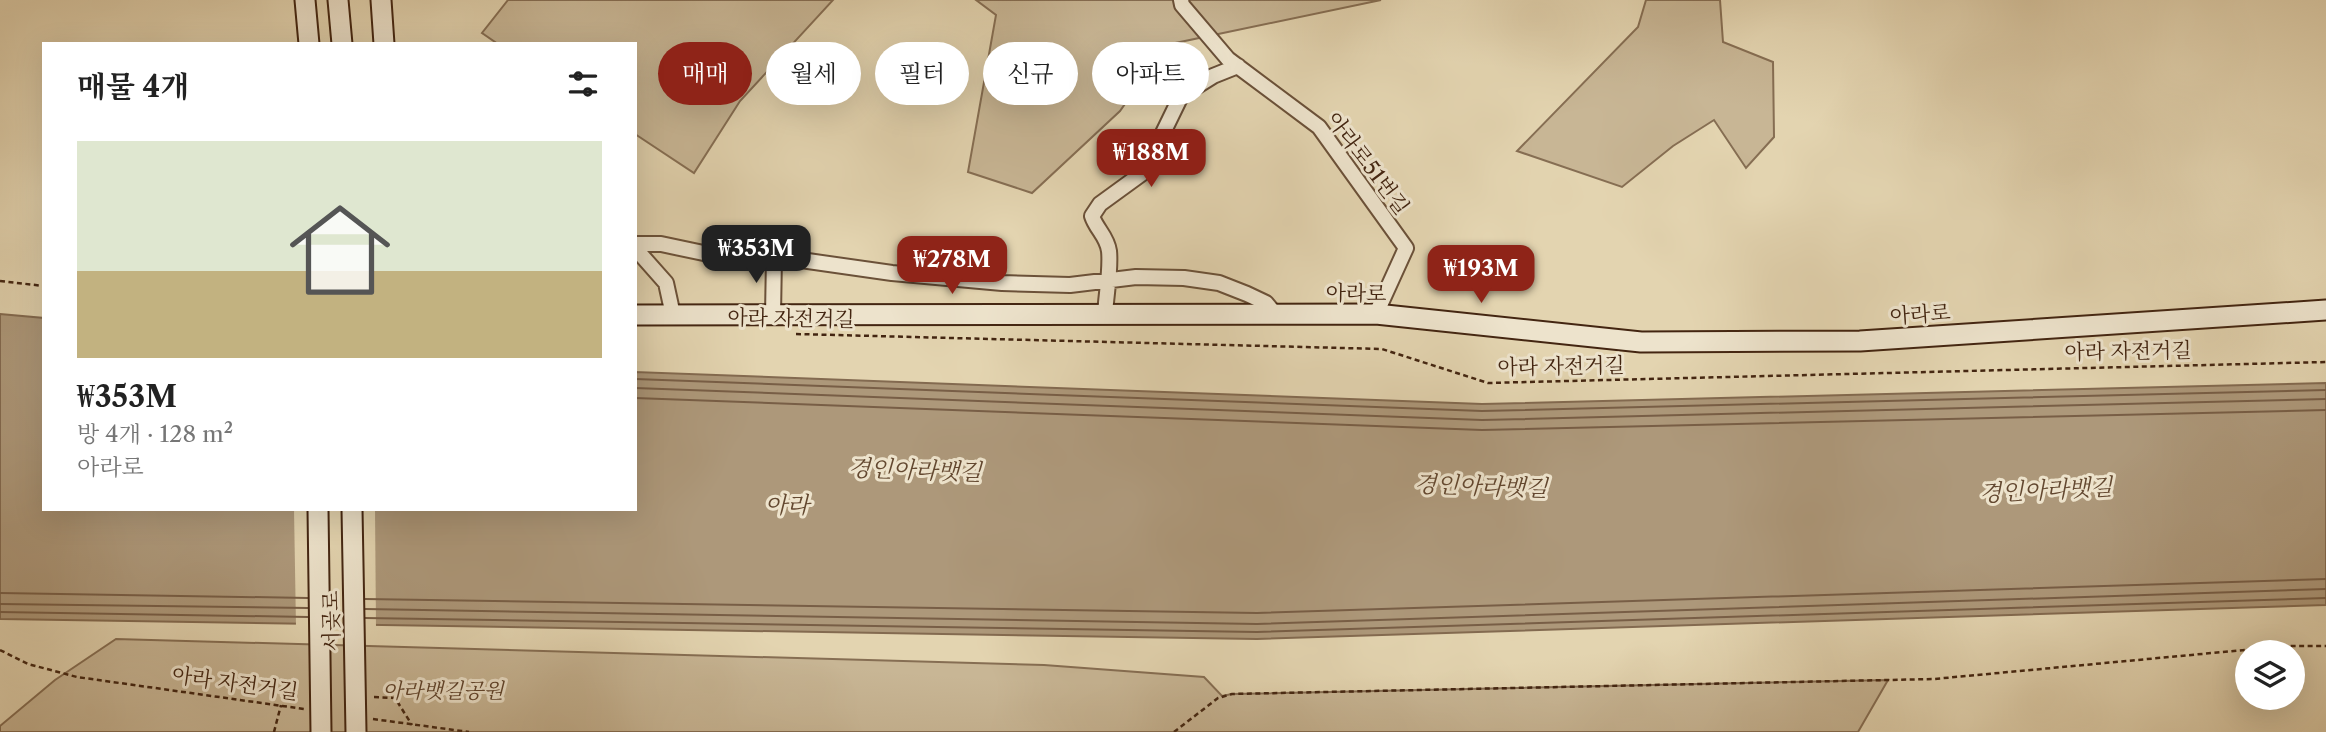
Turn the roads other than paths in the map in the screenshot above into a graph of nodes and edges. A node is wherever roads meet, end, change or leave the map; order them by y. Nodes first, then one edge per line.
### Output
1 (305, 0) edge
2 (338, 0) edge
3 (381, 0) edge
4 (1181, 0) edge
5 (309, 42) edge
6 (342, 42) edge
7 (384, 42) edge
8 (1238, 66) junction
9 (637, 246) edge
10 (637, 248) edge
11 (774, 256) junction
12 (1107, 281) junction
13 (2326, 310) edge
14 (1105, 314) junction
15 (1276, 314) junction
16 (1376, 314) junction
17 (637, 315) edge
18 (673, 315) junction
19 (773, 315) junction
20 (318, 511) edge
21 (352, 511) edge
22 (361, 725) edge
23 (321, 732) edge

1 - 5 main road
2 - 6 main road
3 - 7 main road
4 - 8 street, 아라로51번길
8 - 12 street
8 - 16 street, 아라로51번길
9 - 11 street
10 - 18 street
11 - 12 street
11 - 19 street
12 - 14 street
12 - 15 street
13 - 16 main road, 아라로
14 - 15 main road, 아라로
14 - 19 main road, 아라로
15 - 16 main road, 아라로
17 - 18 main road, 아라로
18 - 19 main road, 아라로
20 - 23 main road, 서곶로, bridge
21 - 22 main road, 서곶로, bridge

